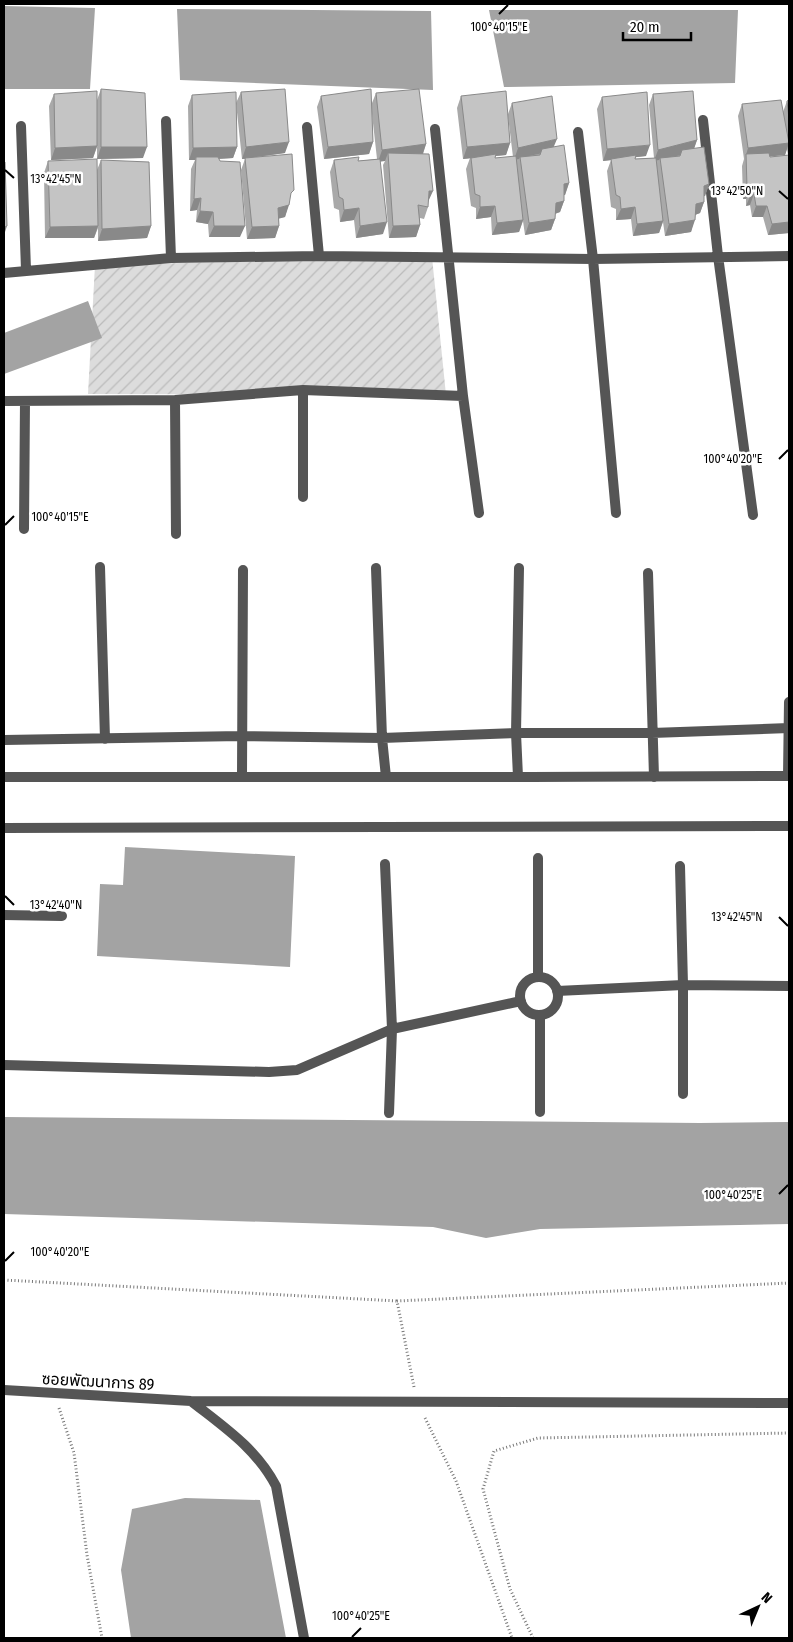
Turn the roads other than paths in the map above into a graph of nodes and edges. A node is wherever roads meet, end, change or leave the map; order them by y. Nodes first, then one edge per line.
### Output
1 (703, 120) dead end
2 (166, 121) dead end
3 (21, 126) dead end
4 (307, 127) dead end
5 (435, 129) dead end
6 (578, 132) dead end
7 (319, 256) junction
8 (718, 256) junction
9 (789, 256) edge
10 (171, 258) junction
11 (448, 258) junction
12 (593, 259) junction
13 (26, 270) junction
14 (4, 274) edge
15 (303, 390) junction
16 (463, 396) junction
17 (175, 400) junction
18 (4, 401) edge
19 (25, 401) junction
20 (303, 498) dead end
21 (479, 513) dead end
22 (616, 513) dead end
23 (753, 515) dead end
24 (24, 529) dead end
25 (176, 534) dead end
26 (100, 567) dead end
27 (376, 568) dead end
28 (520, 568) dead end
29 (242, 570) dead end
30 (648, 573) dead end
31 (789, 702) edge
32 (789, 728) edge
33 (516, 733) junction
34 (652, 733) junction
35 (241, 736) junction
36 (382, 738) junction
37 (106, 739) junction
38 (4, 740) edge
39 (242, 776) junction
40 (654, 776) junction
41 (789, 776) edge
42 (4, 777) edge
43 (386, 777) junction
44 (518, 777) junction
45 (789, 826) edge
46 (4, 828) edge
47 (538, 858) dead end
48 (385, 864) dead end
49 (680, 866) dead end
50 (4, 915) edge
51 (62, 916) dead end
52 (538, 978) junction
53 (683, 985) junction
54 (789, 986) edge
55 (557, 991) junction
56 (521, 1001) junction
57 (540, 1015) junction
58 (392, 1029) junction
59 (4, 1065) edge
60 (683, 1094) dead end
61 (390, 1112) dead end
62 (540, 1112) dead end
63 (4, 1390) edge
64 (190, 1400) junction
65 (789, 1402) edge
66 (304, 1638) edge

1 - 8 street
2 - 10 street
3 - 13 street
4 - 7 street
5 - 11 street
6 - 12 street
7 - 10 street
7 - 11 street
8 - 9 street
8 - 12 street
8 - 23 street
10 - 13 street
11 - 12 street
11 - 16 street
12 - 22 street
13 - 14 street
15 - 16 street
15 - 17 street
15 - 20 street
16 - 21 street
17 - 19 street
17 - 25 street
18 - 19 street
19 - 24 street
26 - 37 street
27 - 36 street
28 - 33 street
29 - 35 street
30 - 34 street
31 - 32 street
32 - 34 street
32 - 41 street
33 - 34 street
33 - 36 street
33 - 44 street
34 - 40 street
35 - 36 street
35 - 37 street
35 - 39 street
36 - 43 street
37 - 38 street
39 - 42 street
39 - 43 street
40 - 41 street
40 - 44 street
43 - 44 street
45 - 46 street
47 - 52 street
48 - 58 street
49 - 53 street
50 - 51 street
52 - 55 street
52 - 56 street
53 - 54 street
53 - 55 street
53 - 60 street
55 - 57 street
56 - 57 street
56 - 58 street
57 - 62 street
58 - 59 street
58 - 61 street
63 - 64 street, ซอยพัฒนาการ 89
64 - 65 street, ซอยพัฒนาการ 89
64 - 66 street

